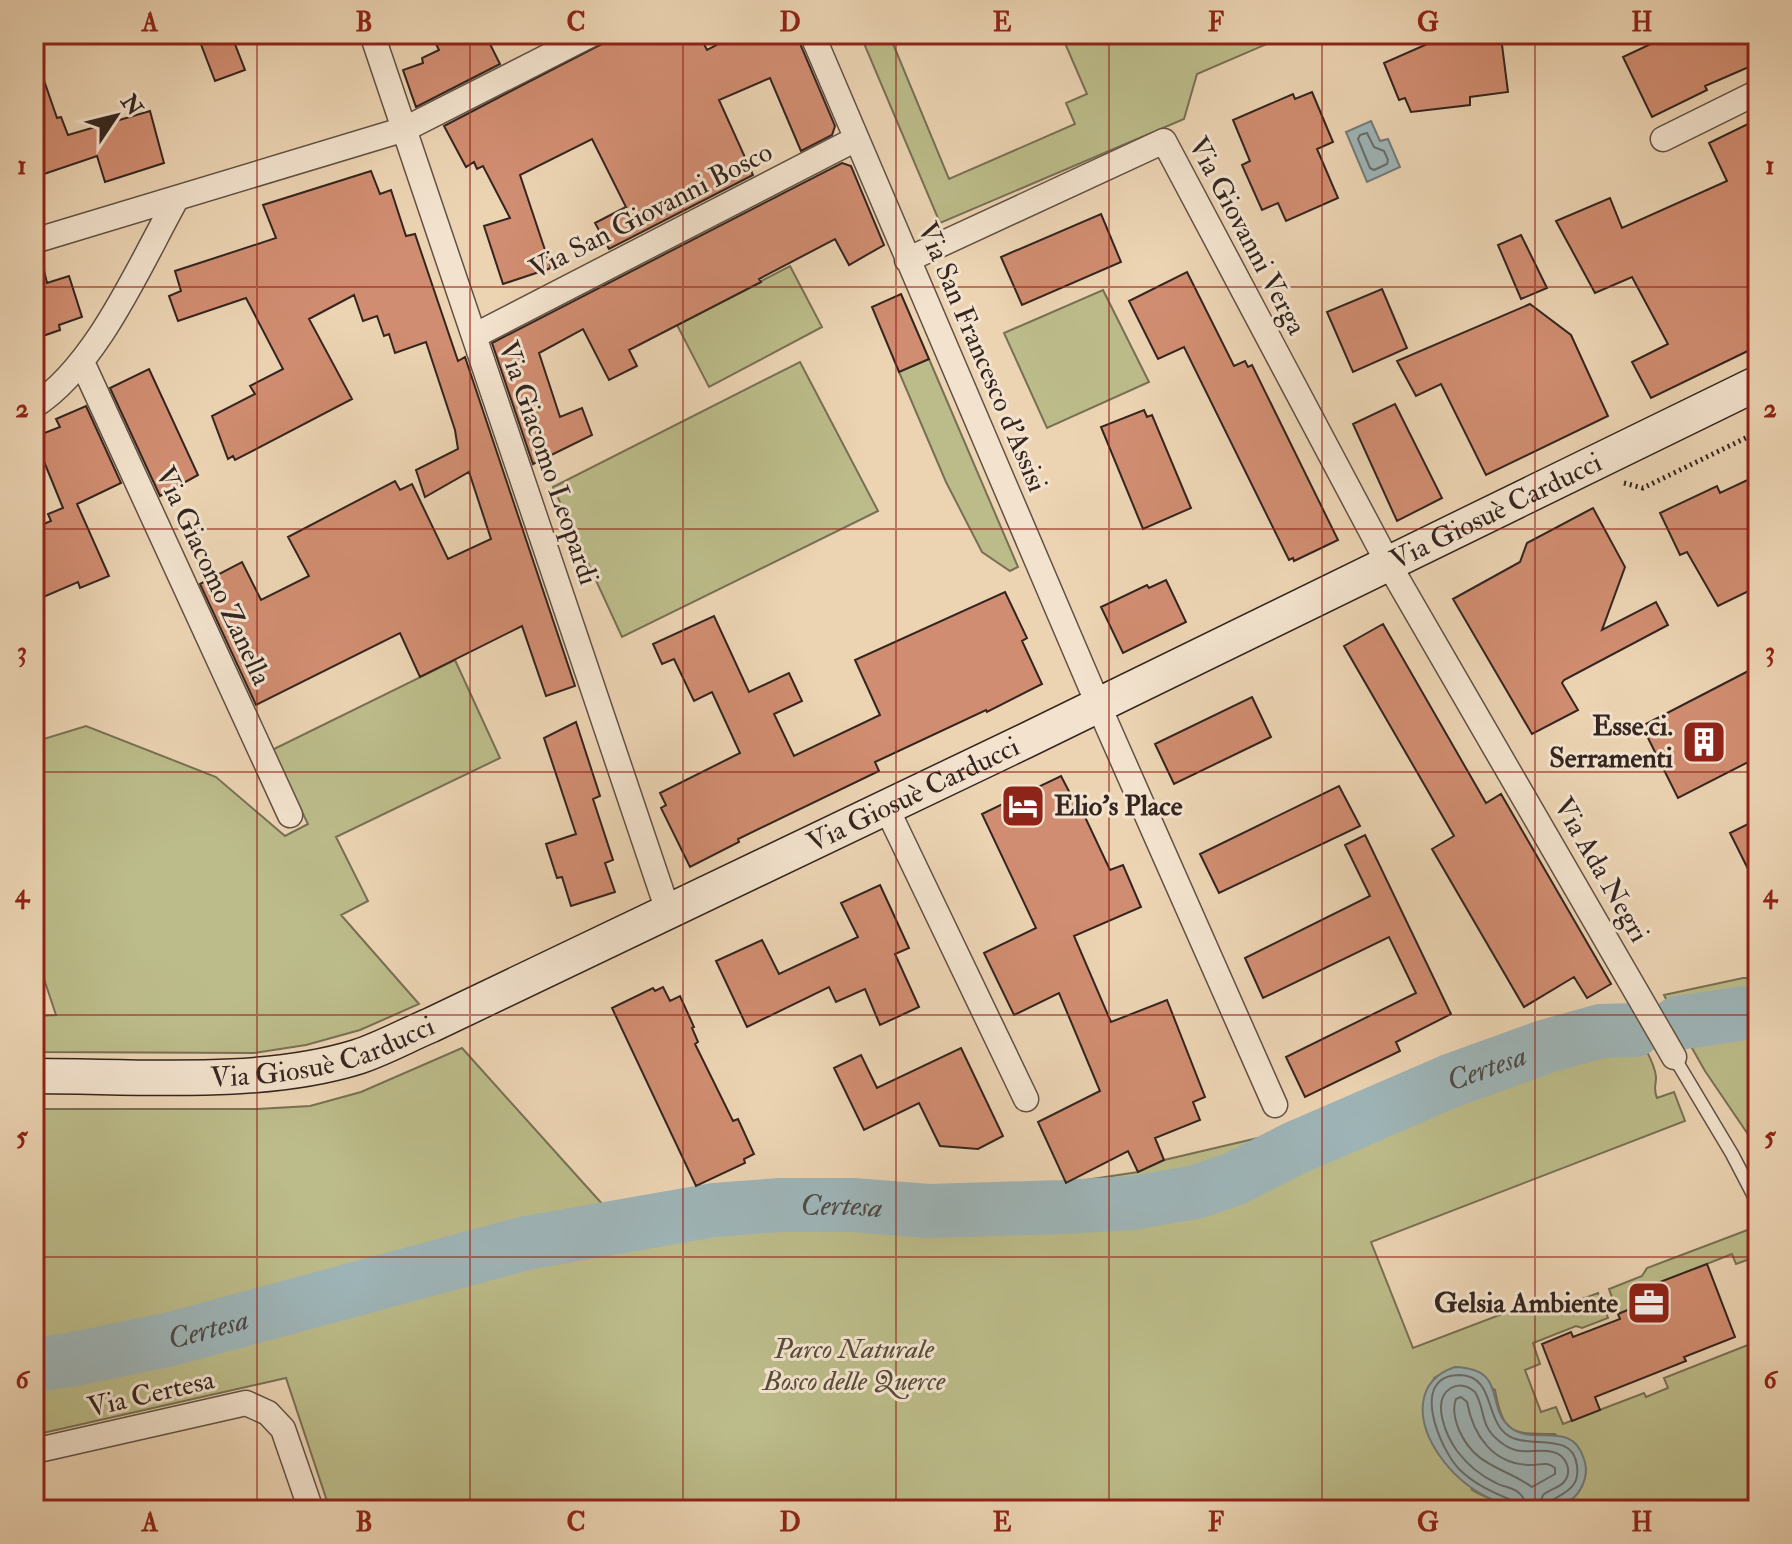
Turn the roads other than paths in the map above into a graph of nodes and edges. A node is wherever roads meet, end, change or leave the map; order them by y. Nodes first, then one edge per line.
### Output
1 (372, 34) edge
2 (592, 34) edge
3 (812, 34) edge
4 (1758, 92) edge
5 (405, 129) junction
6 (856, 139) junction
7 (1663, 139) dead end
8 (177, 198) junction
9 (34, 241) edge
10 (907, 260) junction
11 (474, 336) junction
12 (82, 362) junction
13 (1758, 383) edge
14 (34, 406) edge
15 (1388, 563) junction
16 (1098, 703) junction
17 (886, 807) junction
18 (290, 815) dead end
19 (668, 911) junction
20 (1674, 1057) joint
21 (34, 1076) edge
22 (1026, 1099) dead end
23 (1275, 1105) dead end
24 (1758, 1204) edge
25 (34, 1451) edge
26 (311, 1510) edge

1 - 5 street, Via Giacomo Leopardi
2 - 5 street
3 - 6 street, Via San Francesco d'Assisi
4 - 7 street
5 - 8 street
5 - 11 street, Via Giacomo Leopardi
6 - 10 street, Via San Francesco d'Assisi
6 - 11 street, Via San Giovanni Bosco
8 - 9 street
8 - 12 street
10 - 15 street, Via Giovanni Verga
10 - 16 street, Via San Francesco d'Assisi
11 - 19 street, Via Giacomo Leopardi
12 - 14 street
12 - 18 street, Via Giacomo Zanella
13 - 15 street, Via Giosuè Carducci
15 - 16 street, Via Giosuè Carducci
15 - 20 street, Via Ada Negri
16 - 17 street, Via Giosuè Carducci
16 - 23 street, Via San Francesco d'Assisi
17 - 19 street, Via Giosuè Carducci
17 - 22 street
19 - 21 street, Via Giosuè Carducci
20 - 24 lane
25 - 26 street, Via Certesa

